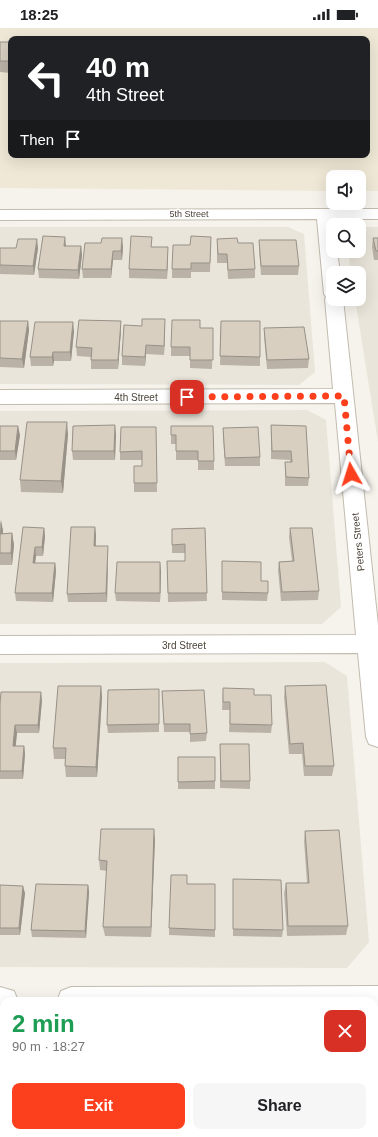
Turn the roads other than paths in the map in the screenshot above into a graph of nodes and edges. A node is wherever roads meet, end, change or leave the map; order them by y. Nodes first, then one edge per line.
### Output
1 (325, 214) junction
2 (378, 214) edge
3 (0, 215) edge
4 (330, 266) edge
5 (335, 306) edge
6 (344, 396) junction
7 (0, 397) edge
8 (368, 644) junction
9 (0, 645) edge
10 (378, 737) edge

1 - 2 street, 5th Street
1 - 3 street, 5th Street
1 - 4 street
5 - 6 street, Peters Street
6 - 7 street, 4th Street
6 - 8 street, Peters Street
8 - 9 street, 3rd Street
8 - 10 street, Peters Street

